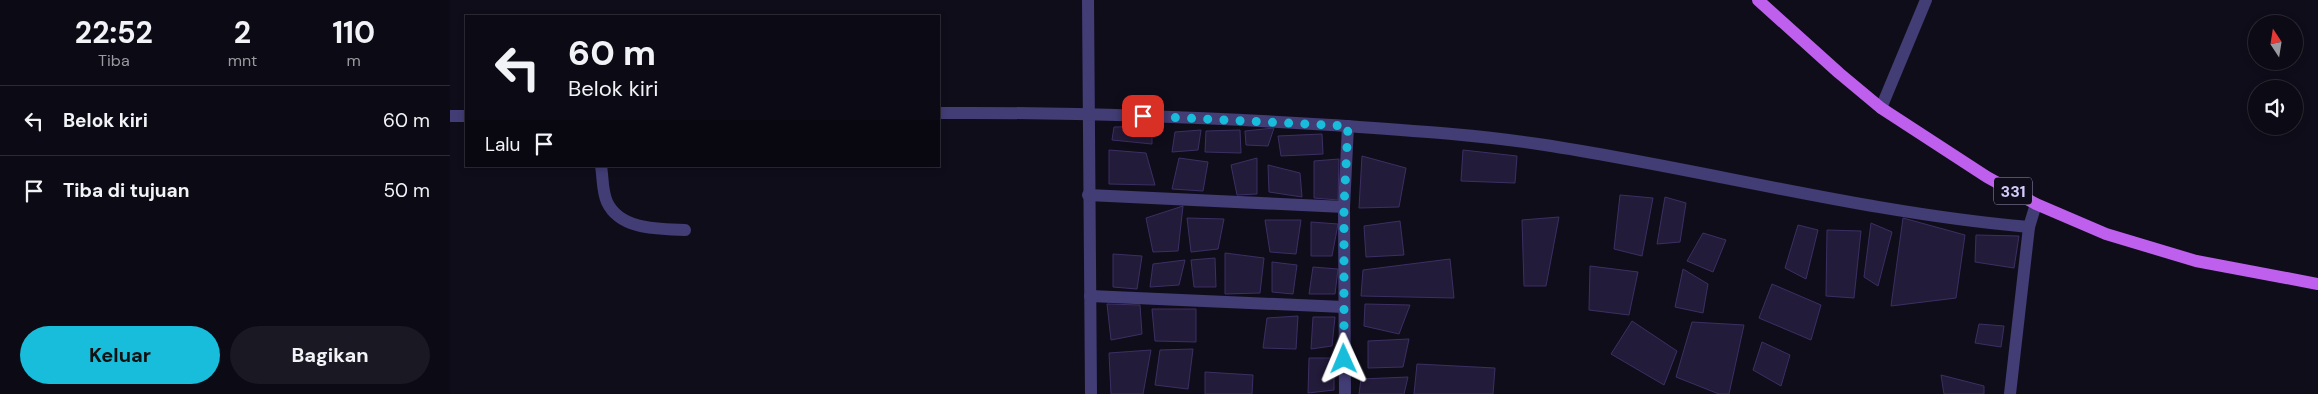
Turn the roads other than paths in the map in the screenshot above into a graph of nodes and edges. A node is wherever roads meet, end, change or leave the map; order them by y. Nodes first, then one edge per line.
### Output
1 (1088, 0) edge
2 (1758, 0) edge
3 (1926, 0) edge
4 (1881, 108) junction
5 (940, 113) edge
6 (1088, 114) junction
7 (450, 116) edge
8 (465, 116) edge
9 (1348, 126) junction
10 (601, 167) edge
11 (1088, 195) junction
12 (2036, 204) junction
13 (1344, 207) junction
14 (2029, 227) junction
15 (685, 230) dead end
16 (2318, 284) edge
17 (1090, 296) junction
18 (1344, 308) junction
19 (1091, 394) edge
20 (1345, 394) edge
21 (2010, 394) edge

1 - 6 street
2 - 4 main road, 331
3 - 4 street
4 - 12 main road, 331
5 - 6 street
6 - 9 street
6 - 11 street
7 - 8 street
9 - 13 street
9 - 14 street
10 - 15 street
11 - 13 street
11 - 17 street
12 - 14 street
12 - 16 main road, 331
13 - 18 street
14 - 21 street
17 - 18 street
17 - 19 street
18 - 20 street

